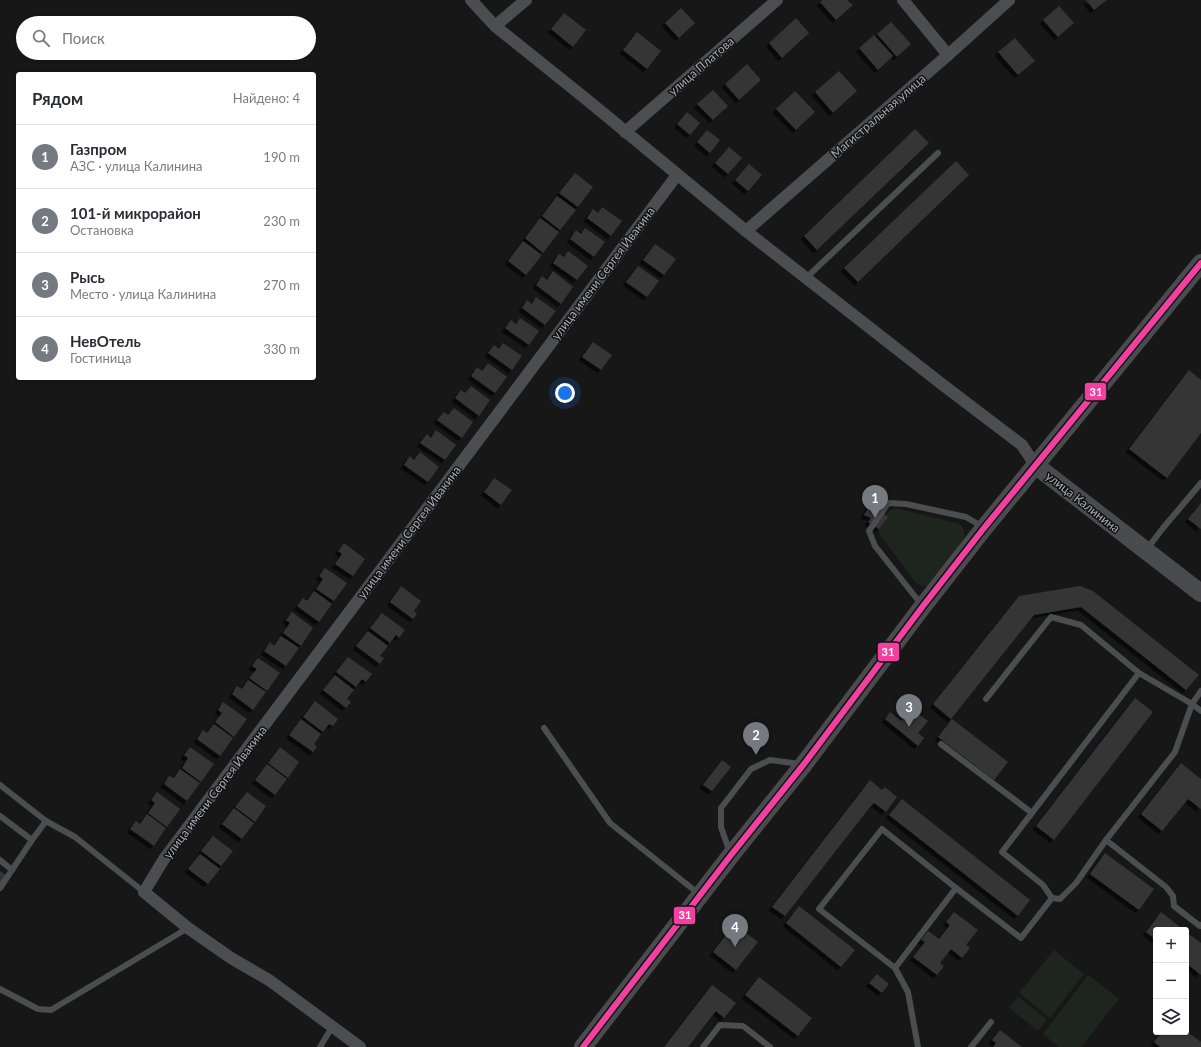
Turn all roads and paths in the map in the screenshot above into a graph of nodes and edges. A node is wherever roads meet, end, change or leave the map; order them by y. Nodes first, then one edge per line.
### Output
1 (471, 0) edge
2 (526, 0) edge
3 (777, 0) edge
4 (903, 0) edge
5 (1009, 0) edge
6 (495, 26) junction
7 (948, 55) junction
8 (625, 132) junction
9 (938, 153) dead end
10 (677, 175) junction
11 (746, 231) junction
12 (1201, 263) edge
13 (806, 278) junction
14 (1035, 465) junction
15 (1201, 482) edge
16 (1199, 490) edge
17 (984, 528) junction
18 (1146, 551) junction
19 (1201, 593) edge
20 (923, 606) junction
21 (1139, 673) junction
22 (1201, 691) edge
23 (986, 699) dead end
24 (1192, 704) junction
25 (1201, 710) edge
26 (544, 728) dead end
27 (941, 744) dead end
28 (804, 764) junction
29 (0, 785) edge
30 (1032, 813) junction
31 (0, 816) edge
32 (46, 820) junction
33 (32, 840) junction
34 (1106, 840) junction
35 (731, 855) junction
36 (0, 860) edge
37 (12, 870) junction
38 (0, 888) edge
39 (956, 888) junction
40 (144, 892) junction
41 (700, 895) junction
42 (1052, 898) junction
43 (1201, 925) edge
44 (188, 928) junction
45 (895, 968) junction
46 (0, 989) edge
47 (992, 1022) dead end
48 (332, 1027) junction
49 (320, 1047) edge
50 (360, 1047) edge
51 (583, 1047) edge
52 (703, 1047) edge
53 (770, 1047) edge
54 (918, 1047) edge
55 (971, 1047) edge

1 - 6 street
2 - 6 street
3 - 8 street, улица Платова
4 - 7 street
5 - 7 street, Магистральная улица
6 - 8 street
7 - 11 street, Магистральная улица
8 - 10 street
9 - 13 lane
10 - 11 street
10 - 40 street, улица имени Сергея Ивакина
11 - 13 street
12 - 14 main road
13 - 14 street
14 - 17 main road, улица Калинина
14 - 18 main road, улица Калинина
15 - 16 lane
16 - 18 lane
17 - 20 main road, улица Калинина
17 - 20 lane
18 - 19 main road, улица Калинина
20 - 28 main road, улица Калинина
21 - 23 lane
21 - 24 lane
21 - 30 lane
22 - 24 lane
24 - 25 lane
24 - 34 lane
26 - 41 lane
27 - 30 lane
28 - 35 main road, улица Калинина
28 - 35 lane
29 - 32 lane
30 - 42 lane
31 - 33 lane
32 - 33 lane
32 - 40 lane
33 - 37 lane
34 - 42 lane
34 - 43 lane
35 - 41 main road, улица Калинина
36 - 37 lane
37 - 38 lane
39 - 42 lane
39 - 45 lane
39 - 45 lane
40 - 44 street
41 - 51 main road, улица Калинина
44 - 46 lane
44 - 48 street
45 - 54 lane
47 - 55 lane
48 - 49 lane
48 - 50 street
52 - 53 lane

